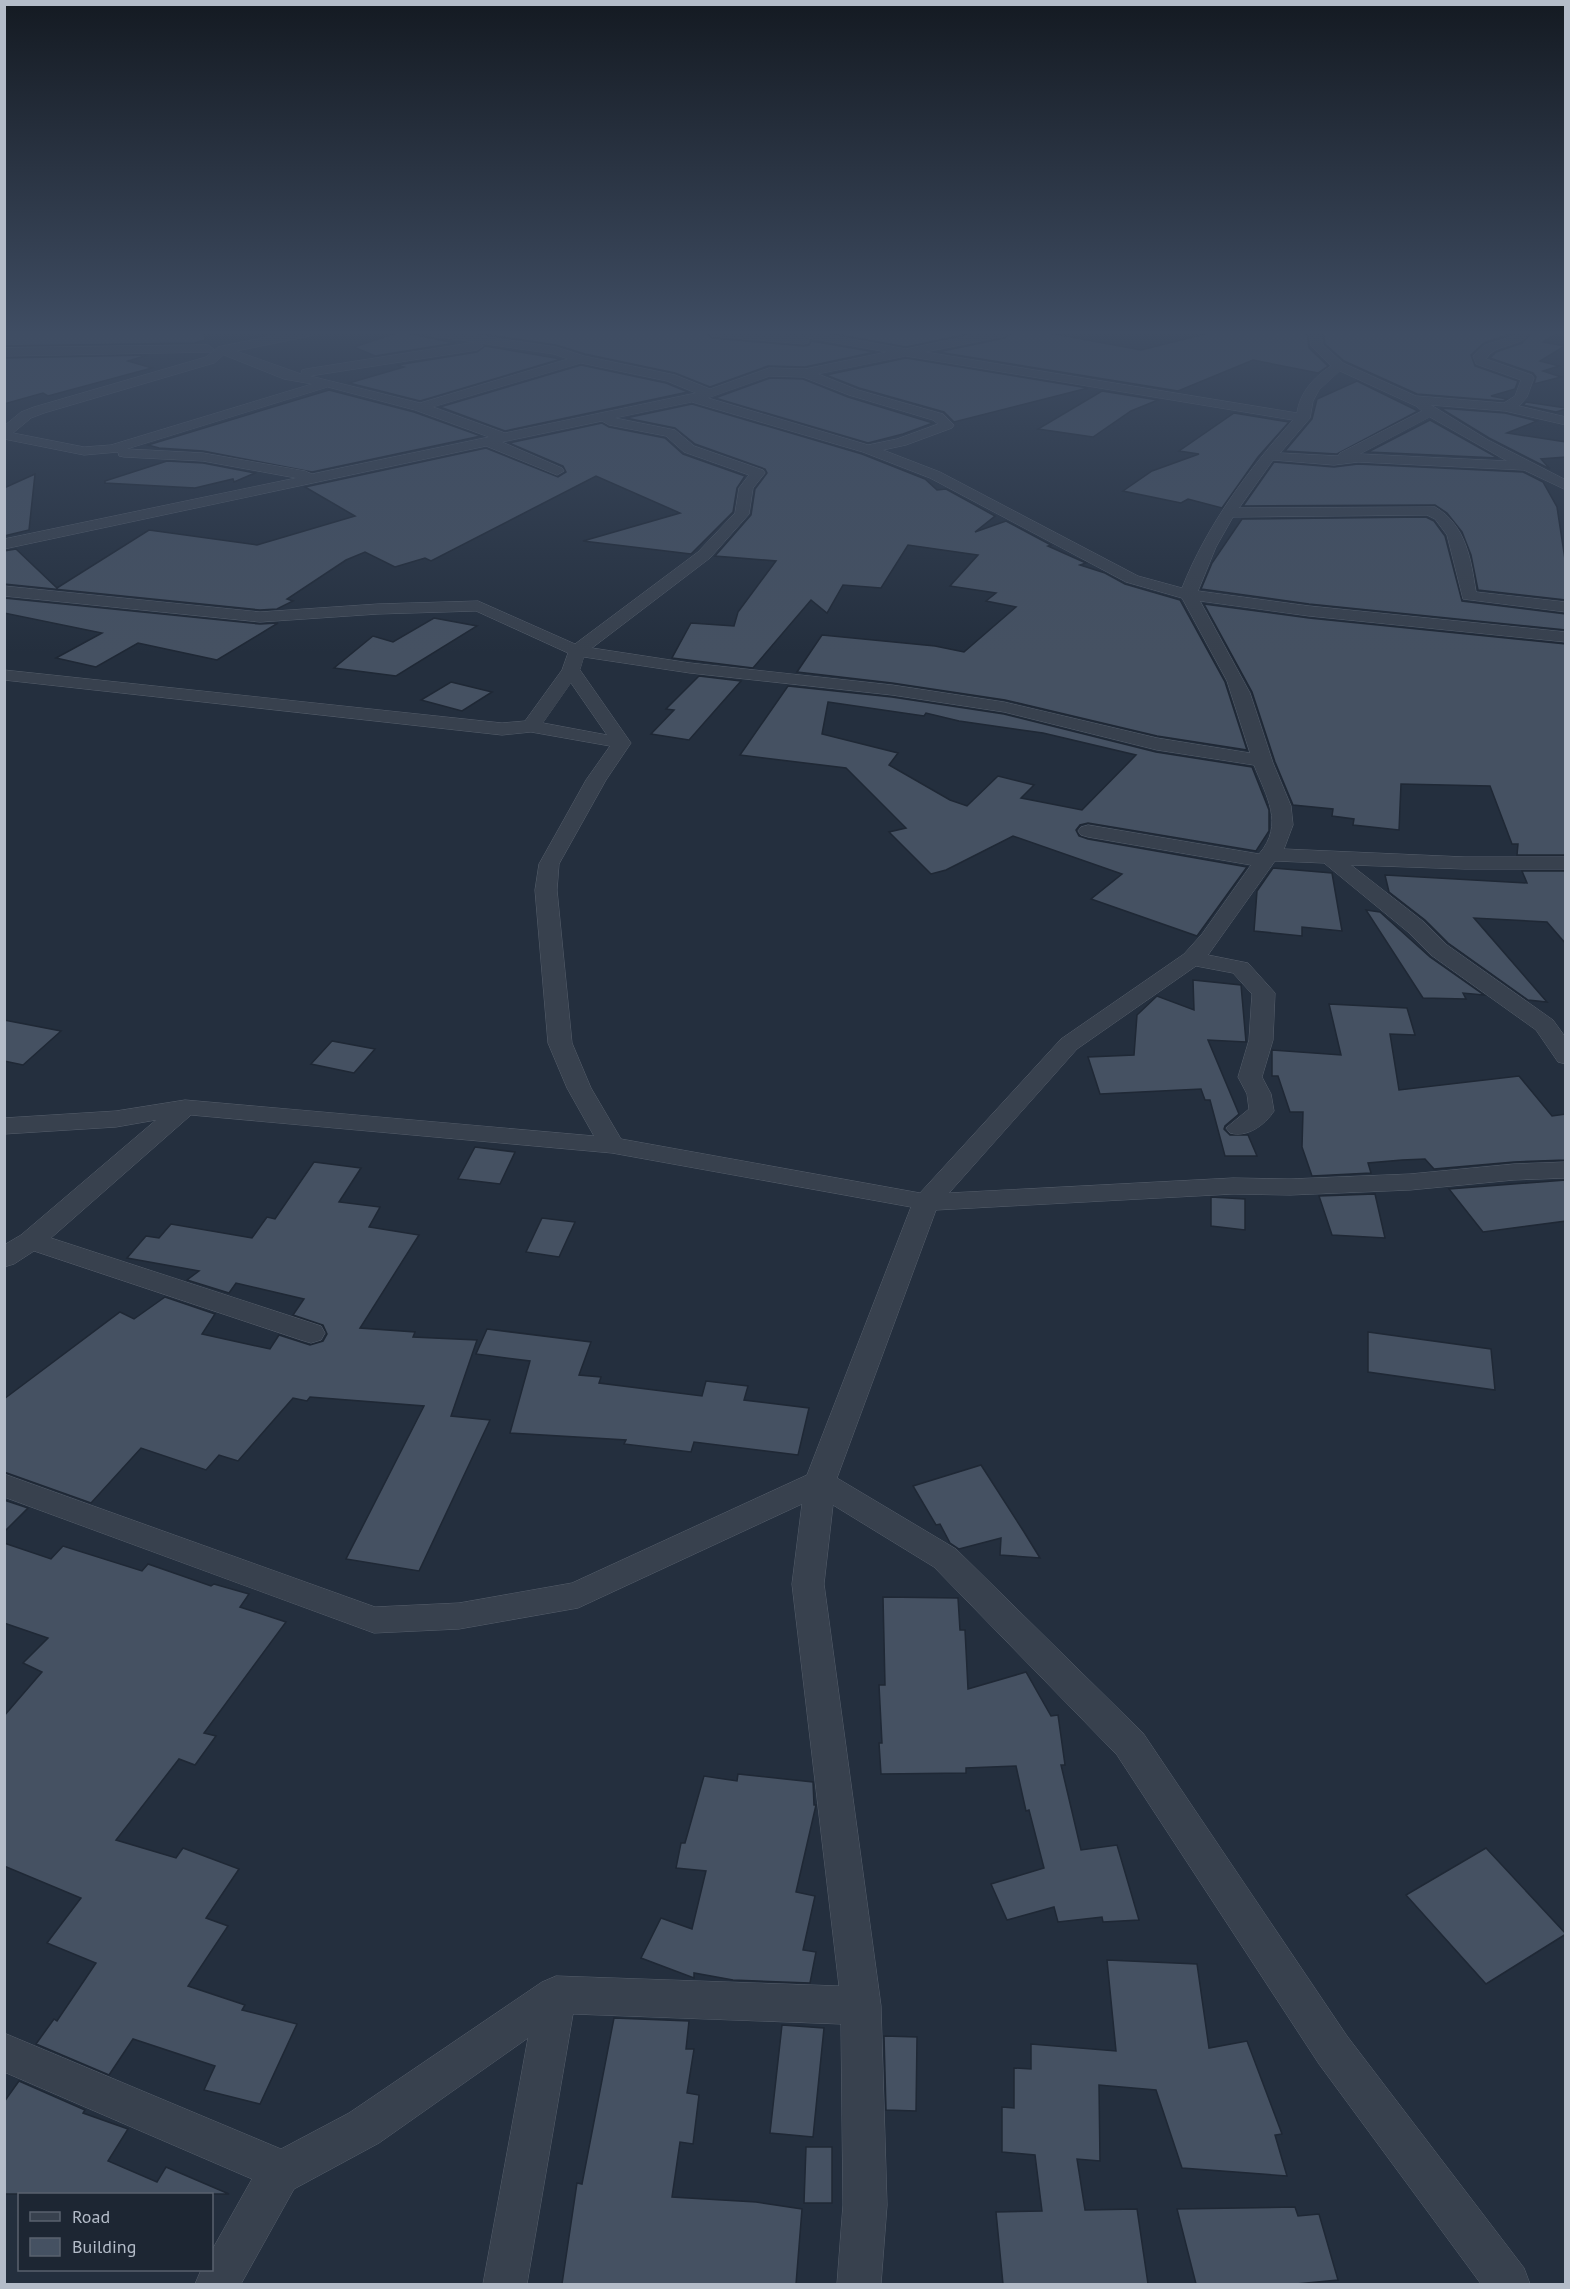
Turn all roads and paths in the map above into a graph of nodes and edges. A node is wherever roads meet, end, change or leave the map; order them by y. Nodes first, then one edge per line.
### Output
1 (24, 439) edge
2 (147, 439) edge
3 (503, 439) edge
4 (677, 439) edge
5 (836, 439) edge
6 (909, 439) edge
7 (1285, 439) edge
8 (1377, 439) edge
9 (1474, 439) edge
10 (489, 442) junction
11 (868, 449) junction
12 (97, 452) junction
13 (1270, 456) junction
14 (1334, 461) junction
15 (1528, 466) junction
16 (557, 471) dead end
17 (319, 478) junction
18 (1566, 486) edge
19 (1229, 513) junction
20 (4, 544) edge
21 (4, 591) edge
22 (1188, 595) junction
23 (1566, 607) edge
24 (1566, 638) edge
25 (577, 651) junction
26 (571, 670) junction
27 (4, 675) edge
28 (531, 726) junction
29 (622, 743) junction
30 (1263, 761) junction
31 (1088, 831) dead end
32 (1329, 857) junction
33 (1268, 858) junction
34 (1566, 863) edge
35 (1192, 959) junction
36 (1555, 1024) edge
37 (1566, 1057) edge
38 (185, 1107) junction
39 (4, 1126) edge
40 (1239, 1128) dead end
41 (612, 1145) junction
42 (1566, 1170) edge
43 (926, 1202) junction
44 (31, 1241) junction
45 (4, 1258) edge
46 (311, 1333) dead end
47 (820, 1482) junction
48 (4, 1485) edge
49 (556, 1995) junction
50 (861, 2006) junction
51 (4, 2052) edge
52 (281, 2170) junction
53 (218, 2284) edge
54 (505, 2284) edge
55 (859, 2284) edge
56 (1508, 2284) edge

1 - 12 street
2 - 12 street
3 - 10 street
4 - 25 street
5 - 11 street
6 - 11 street
7 - 13 street
8 - 14 street
9 - 15 street
10 - 16 street
10 - 17 street
11 - 22 street
12 - 17 street
13 - 14 street
13 - 19 street
14 - 15 street
15 - 18 street
17 - 20 street
19 - 22 street
19 - 23 street
21 - 25 street
22 - 24 street
22 - 30 street
25 - 26 street
25 - 30 street
26 - 28 street
26 - 29 street
27 - 28 street
28 - 29 street
29 - 41 street
30 - 33 street
31 - 33 street
32 - 33 street
32 - 34 street
32 - 36 street
33 - 35 street
35 - 40 street
35 - 43 street
36 - 37 street
38 - 39 street
38 - 41 street
38 - 44 street
41 - 43 street
42 - 43 street
43 - 47 street
44 - 45 street
44 - 46 street
47 - 48 street
47 - 50 street
47 - 56 street
49 - 50 street
49 - 52 street
49 - 54 street
50 - 55 street
51 - 52 street
52 - 53 street

